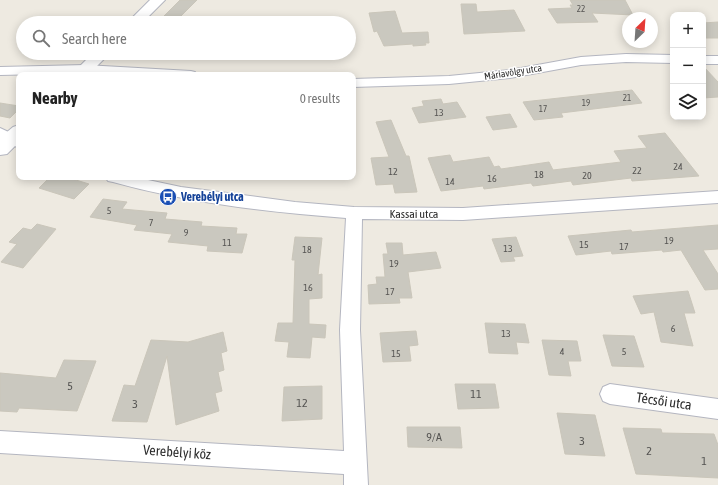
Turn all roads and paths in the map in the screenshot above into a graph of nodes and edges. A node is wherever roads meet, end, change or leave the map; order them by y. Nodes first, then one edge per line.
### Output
1 (158, 0) edge
2 (141, 16) edge
3 (670, 59) edge
4 (95, 60) edge
5 (706, 60) edge
6 (718, 60) edge
7 (35, 70) junction
8 (0, 71) edge
9 (42, 72) edge
10 (82, 72) edge
11 (356, 83) edge
12 (124, 180) edge
13 (718, 197) edge
14 (354, 213) junction
15 (610, 394) dead end
16 (718, 409) edge
17 (0, 442) edge
18 (355, 474) edge

1 - 2 street
3 - 11 street, Máriavölgy utca
4 - 10 street
5 - 6 street
7 - 8 street
7 - 9 street
7 - 10 street
12 - 14 street, Kassai utca
13 - 14 street, Kassai utca
14 - 18 street
15 - 16 street, Técsői utca
17 - 18 street, Verebélyi köz

